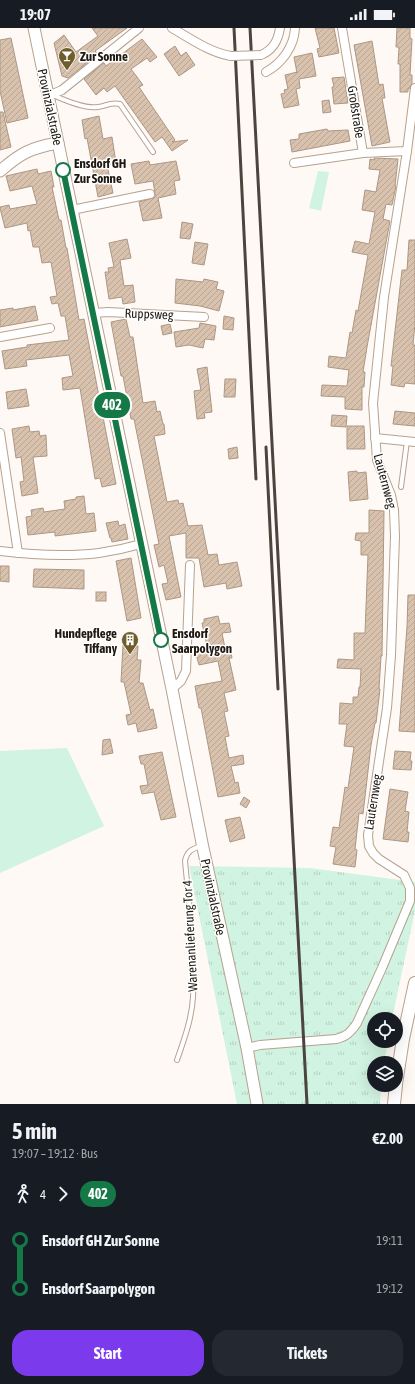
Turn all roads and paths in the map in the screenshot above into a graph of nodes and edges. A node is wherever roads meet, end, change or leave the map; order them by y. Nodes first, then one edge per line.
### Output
1 (34, 28) edge
2 (140, 28) edge
3 (172, 28) edge
4 (280, 28) edge
5 (295, 28) edge
6 (342, 28) edge
7 (266, 72) dead end
8 (415, 88) edge
9 (51, 96) junction
10 (58, 143) junction
11 (407, 151) junction
12 (153, 152) dead end
13 (363, 153) junction
14 (294, 163) dead end
15 (0, 171) edge
16 (150, 194) dead end
17 (72, 210) junction
18 (93, 313) junction
19 (204, 317) dead end
20 (50, 328) dead end
21 (0, 338) edge
22 (0, 433) edge
23 (375, 438) junction
24 (411, 442) edge
25 (401, 487) dead end
26 (141, 544) junction
27 (0, 551) edge
28 (18, 553) junction
29 (190, 565) dead end
30 (172, 689) junction
31 (203, 845) junction
32 (415, 983) edge
33 (247, 1048) junction
34 (400, 1056) edge
35 (177, 1060) dead end
36 (395, 1092) edge
37 (257, 1104) edge
38 (394, 1104) edge

1 - 9 street, Provinzialstraße
2 - 9 street
3 - 4 street, bridge
5 - 7 street
6 - 13 street, Großstraße
8 - 11 street, Lauternweg
9 - 10 street, Provinzialstraße
9 - 12 lane, Provinzialstraße
10 - 15 street
10 - 17 street, Provinzialstraße
11 - 13 street, Großstraße
11 - 23 street, Lauternweg
13 - 14 street
16 - 17 street
17 - 18 street, Provinzialstraße
18 - 19 street, Ruppsweg
18 - 26 street, Provinzialstraße
20 - 21 street
22 - 28 street
23 - 24 street, Lauternweg
23 - 33 street, Lauternweg
24 - 25 lane, Lauternweg
26 - 28 street
26 - 30 street, Provinzialstraße
27 - 28 street
29 - 30 street
30 - 31 street, Provinzialstraße
31 - 33 street, Provinzialstraße
31 - 35 lane, Warenanlieferung Tor 4
32 - 34 main road
33 - 37 street, Provinzialstraße
36 - 38 main road

